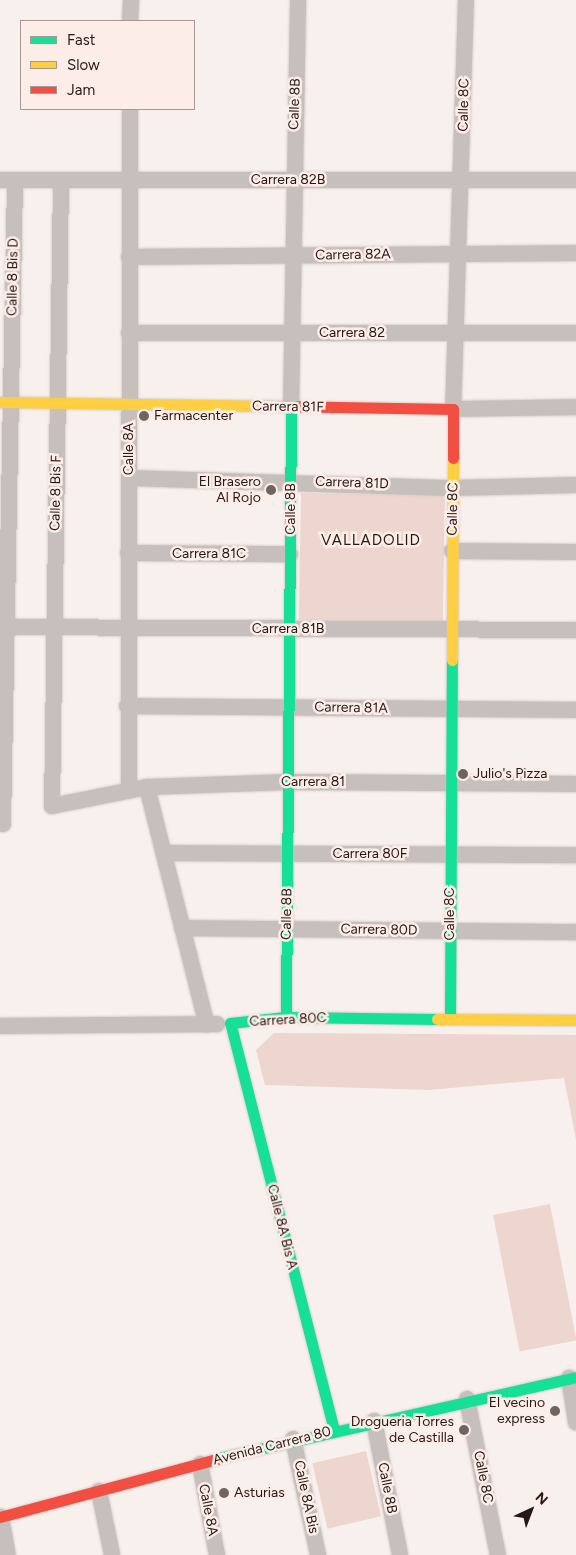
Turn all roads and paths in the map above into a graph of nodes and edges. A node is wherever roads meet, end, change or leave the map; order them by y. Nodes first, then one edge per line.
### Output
1 (130, 0) edge
2 (298, 0) edge
3 (466, 0) edge
4 (130, 20) edge
5 (130, 110) edge
6 (8, 180) edge
7 (61, 180) junction
8 (130, 180) junction
9 (293, 180) junction
10 (462, 180) junction
11 (576, 180) edge
12 (457, 254) junction
13 (576, 254) edge
14 (293, 256) junction
15 (129, 257) junction
16 (129, 333) junction
17 (292, 333) junction
18 (454, 333) junction
19 (576, 333) edge
20 (6, 402) edge
21 (58, 403) junction
22 (128, 404) junction
23 (292, 407) junction
24 (576, 407) edge
25 (454, 409) junction
26 (129, 478) junction
27 (291, 481) junction
28 (576, 485) edge
29 (453, 488) junction
30 (452, 551) junction
31 (576, 552) edge
32 (128, 553) junction
33 (290, 554) junction
34 (2, 627) edge
35 (54, 628) junction
36 (128, 628) junction
37 (290, 629) junction
38 (452, 630) junction
39 (576, 630) edge
40 (127, 706) junction
41 (289, 707) junction
42 (452, 709) junction
43 (576, 710) edge
44 (288, 782) junction
45 (451, 783) junction
46 (576, 784) edge
47 (147, 787) junction
48 (129, 789) junction
49 (52, 806) joint
50 (2, 824) dead end
51 (164, 853) junction
52 (288, 854) junction
53 (450, 854) junction
54 (576, 855) edge
55 (182, 928) junction
56 (287, 929) junction
57 (450, 930) junction
58 (576, 932) edge
59 (286, 1017) junction
60 (450, 1019) junction
61 (576, 1020) edge
62 (230, 1024) junction
63 (207, 1025) junction
64 (0, 1026) edge
65 (573, 1377) edge
66 (467, 1399) junction
67 (374, 1421) junction
68 (576, 1422) edge
69 (334, 1430) junction
70 (293, 1439) junction
71 (200, 1464) junction
72 (99, 1491) junction
73 (0, 1517) edge
74 (8, 1555) edge
75 (112, 1555) edge
76 (217, 1555) edge
77 (318, 1555) edge
78 (400, 1555) edge
79 (498, 1555) edge

1 - 4 street
2 - 9 street, Calle 8B
3 - 10 street, Calle 8C
5 - 8 street, Calle 8A
6 - 7 street, Carrera 82B
6 - 20 street, Calle 8 Bis D
7 - 8 street, Carrera 82B
7 - 21 street, Calle 8 Bis F
8 - 9 street, Carrera 82B
8 - 15 street, Calle 8A
9 - 10 street, Carrera 82B
9 - 14 street, Calle 8B
10 - 11 street, Carrera 82B
10 - 12 street, Calle 8C
12 - 13 street, Carrera 82A
12 - 14 street, Carrera 82A
12 - 18 street, Calle 8C
14 - 15 street, Carrera 82A
14 - 17 street, Calle 8B
15 - 16 street, Calle 8A
16 - 17 street, Carrera 82
16 - 22 street, Calle 8A
17 - 18 street, Carrera 82
17 - 23 street, Calle 8B
18 - 19 street, Carrera 82
18 - 25 street, Calle 8C
20 - 21 street, Carrera 81F
20 - 34 street, Calle 8 Bis D
21 - 22 street, Carrera 81F
21 - 35 street, Calle 8 Bis F
22 - 23 street, Carrera 81F
22 - 26 street, Calle 8A
23 - 25 street, Carrera 81F
23 - 27 street, Calle 8B
24 - 25 street, Carrera 81F
25 - 29 street, Calle 8C
26 - 27 street, Carrera 81D
26 - 32 street, Calle 8A
27 - 29 street, Carrera 81D
27 - 33 street, Calle 8B
28 - 29 street, Carrera 81D
29 - 30 street, Calle 8C
30 - 31 street
30 - 38 street, Calle 8C
32 - 33 street, Carrera 81C
32 - 36 street, Calle 8A
33 - 37 street, Calle 8B
34 - 35 street, Carrera 81B
34 - 50 street, Calle 8 Bis D
35 - 36 street, Carrera 81B
35 - 49 street, Calle 8 Bis F
36 - 37 street, Carrera 81B
36 - 40 street, Calle 8A
37 - 38 street, Carrera 81B
37 - 41 street, Calle 8B
38 - 39 street, Carrera 81B
38 - 42 street, Calle 8C
40 - 41 street, Carrera 81A
40 - 48 street, Calle 8A
41 - 42 street, Carrera 81A
41 - 44 street, Calle 8B
42 - 43 street, Carrera 81A
42 - 45 street, Calle 8C
44 - 45 street, Carrera 81
44 - 47 street, Carrera 81
44 - 52 street, Calle 8B
45 - 46 street, Carrera 81
45 - 53 street, Calle 8C
47 - 48 street, Carrera 81
47 - 51 street
48 - 49 street, Carrera 81
51 - 52 street, Carrera 80F
51 - 55 street
52 - 53 street, Carrera 80F
52 - 56 street, Calle 8B
53 - 54 street, Carrera 80F
53 - 57 street, Calle 8C
55 - 56 street, Carrera 80D
55 - 63 street
56 - 57 street, Carrera 80D
56 - 59 street, Calle 8B
57 - 58 street, Carrera 80D
57 - 60 street, Calle 8C
59 - 60 street, Carrera 80C
59 - 62 street, Carrera 80C
60 - 61 street, Carrera 80C
62 - 63 street, Carrera 80C
62 - 69 street, Calle 8A Bis A
63 - 64 street, Carrera 80C
65 - 66 street, Avenida Carrera 80
65 - 68 street
66 - 67 street, Avenida Carrera 80
66 - 79 street, Calle 8C
67 - 69 street, Avenida Carrera 80
67 - 78 street, Calle 8B
69 - 70 street, Avenida Carrera 80
70 - 71 street, Avenida Carrera 80
70 - 77 street, Calle 8A Bis
71 - 72 street, Avenida Carrera 80
71 - 76 street, Calle 8A
72 - 73 street, Avenida Carrera 80
72 - 75 street
73 - 74 street

